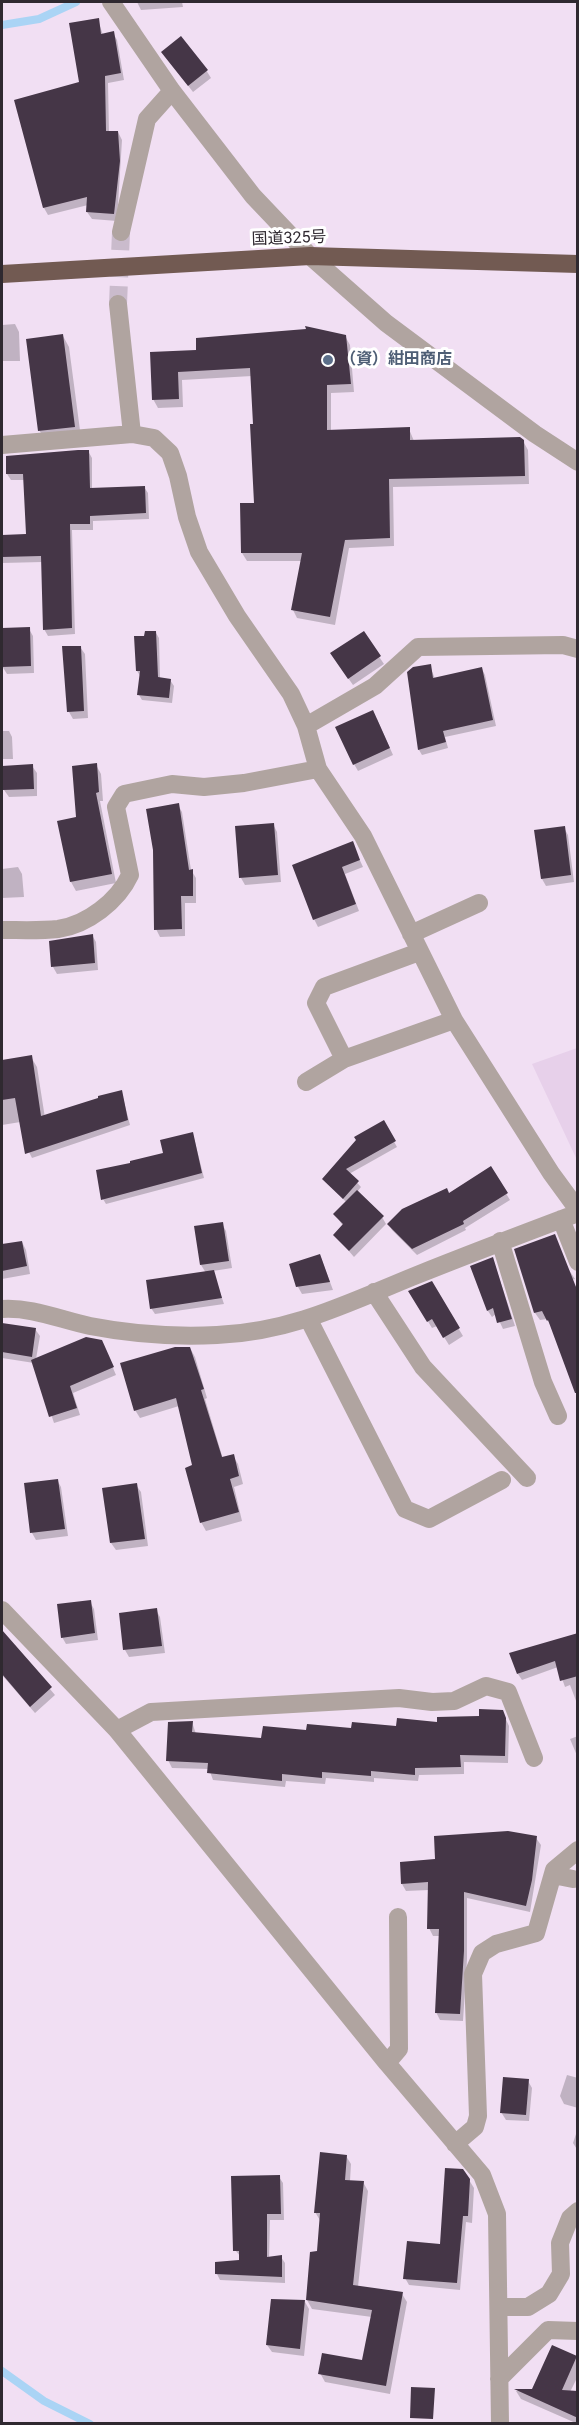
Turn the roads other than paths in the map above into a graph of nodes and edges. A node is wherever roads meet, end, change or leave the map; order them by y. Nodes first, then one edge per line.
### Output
1 (111, 2) edge
2 (171, 91) junction
3 (121, 232) tunnel mouth
4 (310, 256) junction
5 (578, 264) edge
6 (2, 274) edge
7 (118, 304) tunnel mouth
8 (132, 434) junction
9 (2, 445) edge
10 (578, 462) edge
11 (578, 649) edge
12 (306, 726) junction
13 (318, 769) junction
14 (478, 903) dead end
15 (2, 930) edge
16 (411, 934) junction
17 (419, 952) junction
18 (454, 1020) junction
19 (344, 1059) junction
20 (306, 1082) dead end
21 (572, 1214) edge
22 (500, 1242) junction
23 (578, 1262) edge
24 (374, 1292) junction
25 (2, 1309) edge
26 (309, 1320) junction
27 (558, 1416) dead end
28 (527, 1478) dead end
29 (502, 1480) dead end
30 (2, 1610) edge
31 (117, 1731) junction
32 (534, 1758) dead end
33 (578, 1850) edge
34 (553, 1875) junction
35 (573, 1879) dead end
36 (398, 1917) dead end
37 (387, 2063) junction
38 (455, 2144) junction
39 (578, 2211) edge
40 (499, 2307) junction
41 (578, 2331) edge
42 (499, 2379) junction
43 (500, 2424) edge

1 - 2 street
2 - 3 street
2 - 4 street
4 - 5 highway, 国道325号
4 - 6 highway, 国道325号
4 - 10 street
7 - 8 street
8 - 9 street
8 - 12 street
11 - 12 street
12 - 13 street
13 - 15 street
13 - 16 street
14 - 16 street
16 - 17 street
17 - 18 street
17 - 19 street
18 - 19 street
18 - 21 street
19 - 20 street
21 - 22 street
21 - 23 street
22 - 24 street
22 - 27 street
24 - 26 street
24 - 28 street
25 - 26 street
26 - 29 street
30 - 31 street
31 - 32 street
31 - 37 street
33 - 34 street
34 - 35 street
34 - 38 street
36 - 37 street
37 - 38 street
38 - 40 street
39 - 40 street
40 - 42 street
41 - 42 street
42 - 43 street

